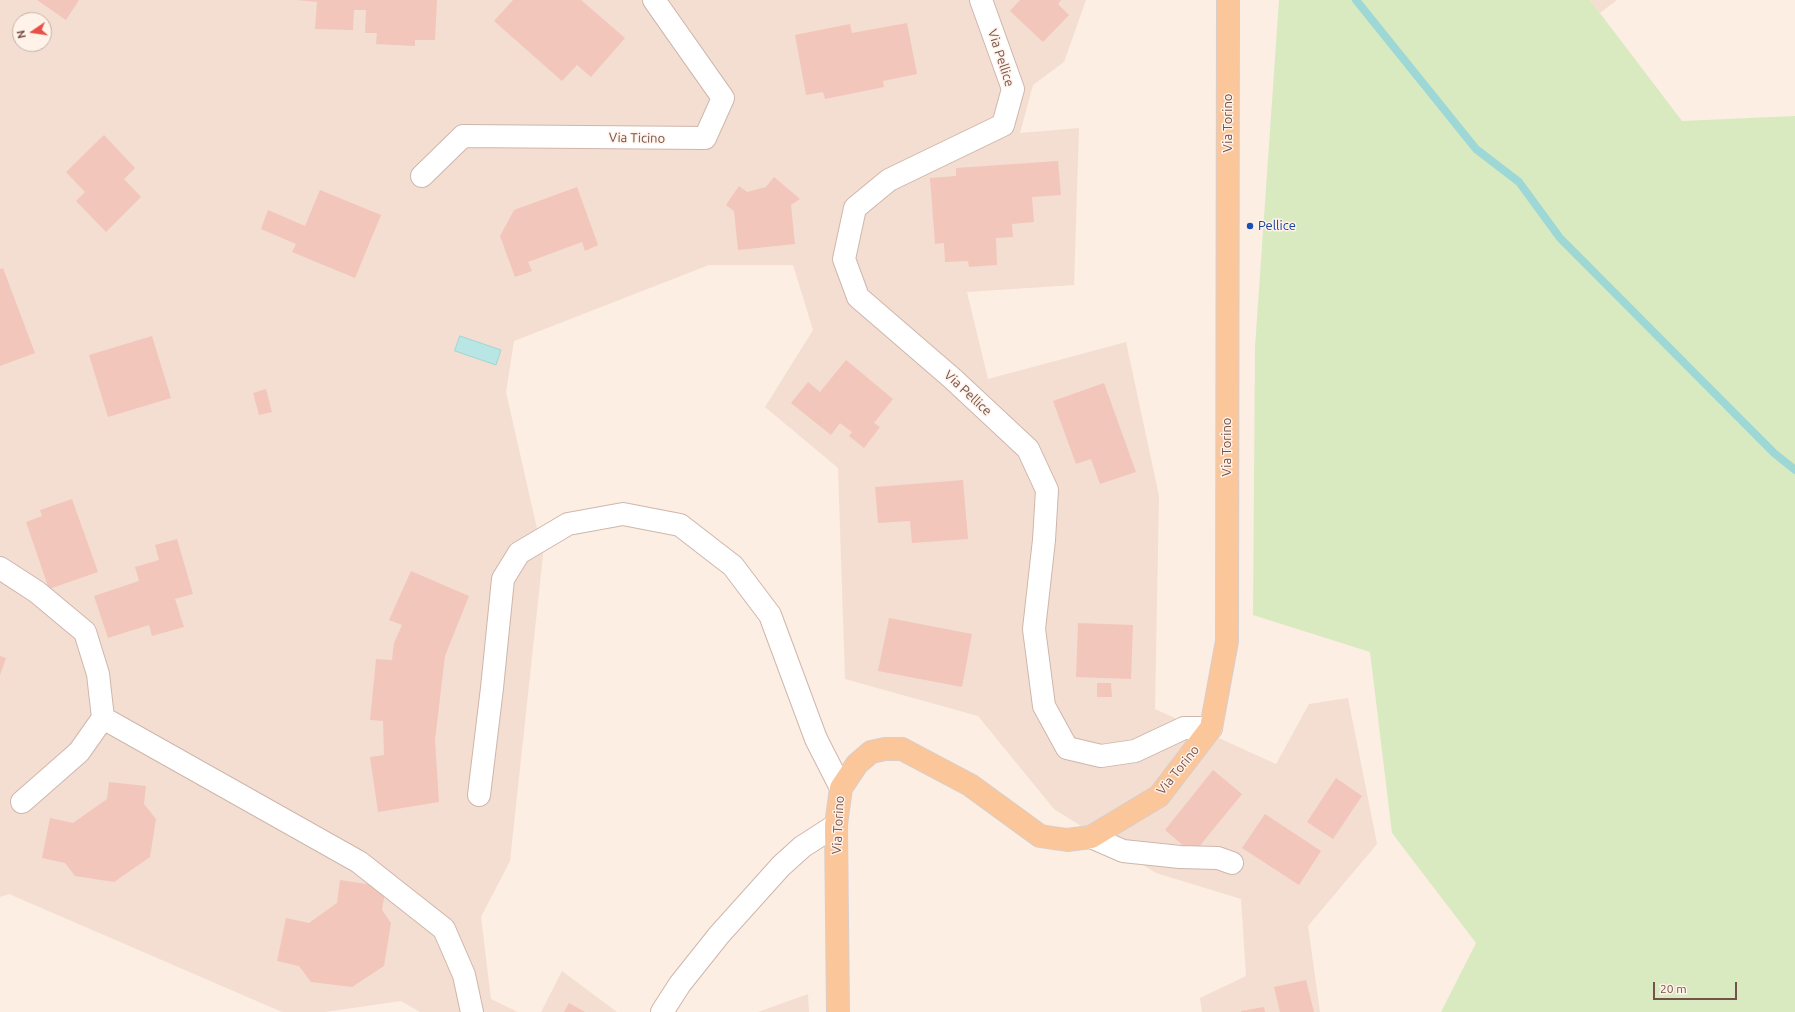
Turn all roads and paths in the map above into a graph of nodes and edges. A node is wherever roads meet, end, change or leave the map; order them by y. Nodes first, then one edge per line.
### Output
1 (654, 0) edge
2 (981, 0) edge
3 (1228, 0) edge
4 (422, 176) dead end
5 (0, 568) edge
6 (103, 718) junction
7 (1211, 728) junction
8 (840, 788) junction
9 (479, 795) dead end
10 (22, 802) dead end
11 (836, 825) junction
12 (1091, 837) junction
13 (1232, 863) dead end
14 (472, 1012) edge
15 (662, 1012) edge
16 (838, 1012) edge

1 - 4 street, Via Ticino
2 - 7 street, Via Pellice
3 - 7 main road, Via Torino
5 - 6 street
6 - 10 street
6 - 14 street
7 - 12 main road, Via Torino
8 - 9 street
8 - 11 main road, Via Torino
8 - 12 main road, Via Torino
11 - 15 street
11 - 16 main road, Via Torino
12 - 13 street

